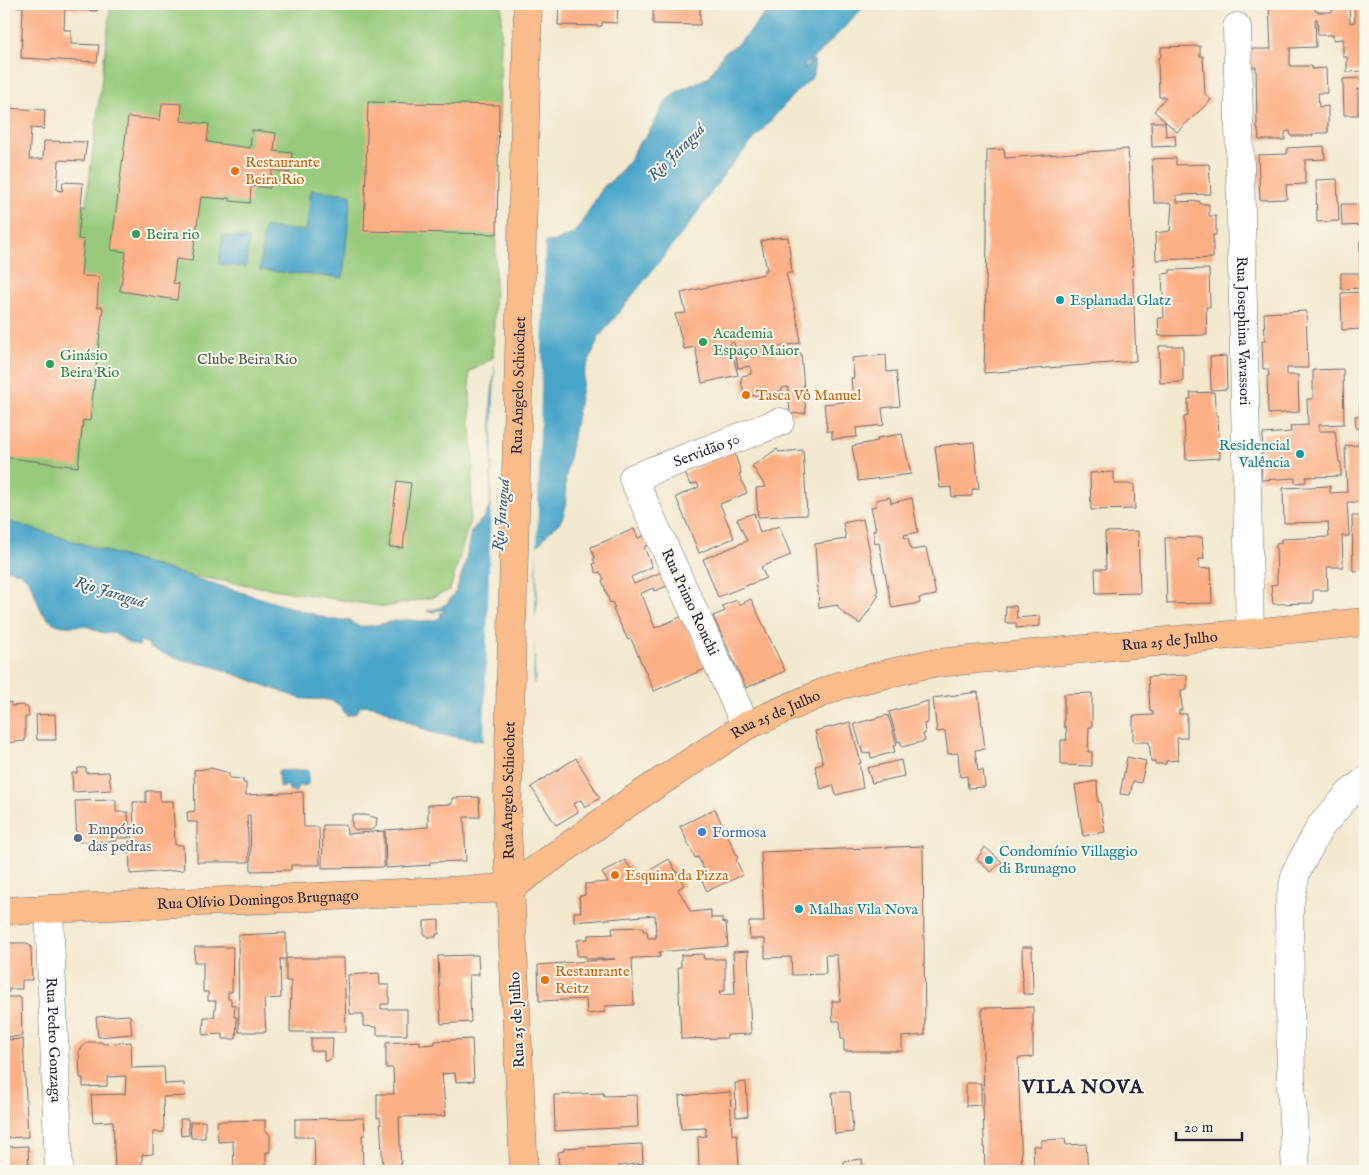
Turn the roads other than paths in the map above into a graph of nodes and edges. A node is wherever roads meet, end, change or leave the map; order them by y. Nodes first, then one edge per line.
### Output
1 (528, 4) edge
2 (1237, 27) dead end
3 (780, 422) dead end
4 (633, 478) joint
5 (1365, 622) edge
6 (1250, 634) junction
7 (746, 726) junction
8 (1365, 780) edge
9 (510, 888) junction
10 (48, 909) junction
11 (4, 911) edge
12 (59, 1171) edge
13 (524, 1171) edge
14 (1296, 1171) edge

1 - 9 main road, Rua Angelo Schiochet
2 - 6 street, Rua Josephina Vavassori
3 - 4 street, Servidão 50
4 - 7 street, Rua Primo Ronchi
5 - 6 main road, Rua 25 de Julho
6 - 7 main road, Rua 25 de Julho
7 - 9 main road, Rua 25 de Julho
8 - 14 street
9 - 10 main road, Rua Olívio Domingos Brugnago
9 - 13 main road, Rua 25 de Julho
10 - 11 main road, Rua Olívio Domingos Brugnago
10 - 12 street, Rua Pedro Gonzaga

